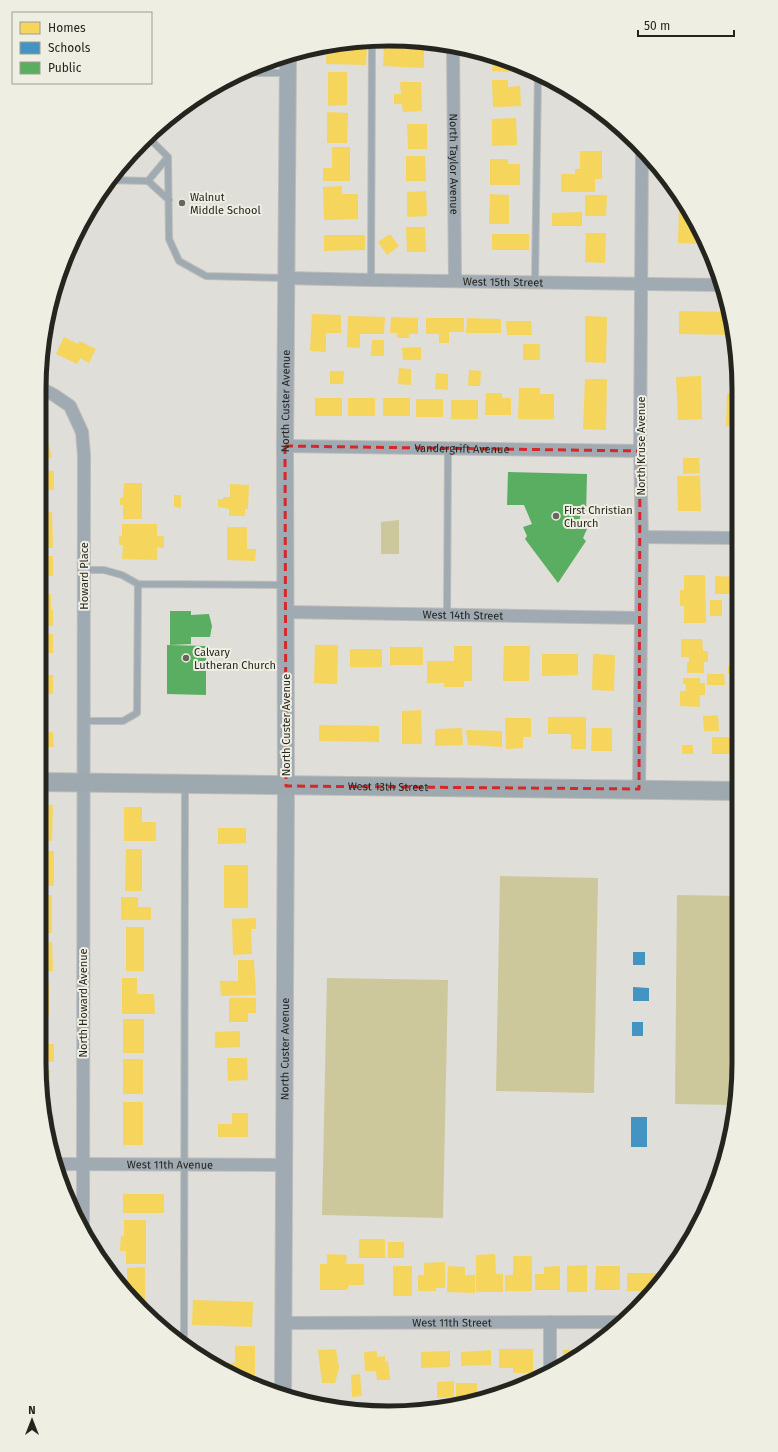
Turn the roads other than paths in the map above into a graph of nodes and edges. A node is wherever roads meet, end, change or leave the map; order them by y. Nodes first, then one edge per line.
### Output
1 (372, 47) edge
2 (452, 52) edge
3 (288, 61) edge
4 (256, 73) edge
5 (288, 73) junction
6 (538, 80) edge
7 (152, 141) edge
8 (168, 157) junction
9 (642, 157) edge
10 (117, 180) edge
11 (148, 181) junction
12 (169, 200) junction
13 (286, 278) junction
14 (371, 280) junction
15 (454, 281) junction
16 (535, 282) junction
17 (641, 284) junction
18 (716, 285) edge
19 (46, 391) edge
20 (285, 446) junction
21 (448, 448) junction
22 (640, 451) junction
23 (642, 537) junction
24 (732, 538) edge
25 (84, 570) junction
26 (138, 584) junction
27 (286, 585) junction
28 (286, 612) junction
29 (447, 615) junction
30 (641, 618) junction
31 (84, 721) junction
32 (46, 782) edge
33 (84, 783) junction
34 (185, 784) junction
35 (286, 786) junction
36 (639, 789) junction
37 (732, 791) edge
38 (61, 1164) edge
39 (83, 1164) junction
40 (184, 1165) junction
41 (285, 1166) junction
42 (83, 1218) edge
43 (550, 1322) junction
44 (614, 1322) edge
45 (284, 1323) junction
46 (184, 1338) edge
47 (550, 1366) edge
48 (283, 1389) edge

1 - 14 lane
2 - 15 street, North Taylor Avenue
3 - 5 street, North Custer Avenue
4 - 5 lane
5 - 13 street, North Custer Avenue
6 - 16 lane
7 - 8 lane
8 - 11 lane
8 - 12 lane
9 - 17 street, North Kruse Avenue
10 - 11 lane
11 - 12 lane
12 - 13 lane
13 - 14 street, West 15th Street
13 - 20 street, North Custer Avenue
14 - 15 street, West 15th Street
15 - 16 street, West 15th Street
16 - 17 street, West 15th Street
17 - 18 street, West 15th Street
17 - 22 street, North Kruse Avenue
19 - 25 street, Howard Place
20 - 21 street, Vandergrift Avenue
20 - 27 street, North Custer Avenue
21 - 22 street, Vandergrift Avenue
21 - 29 lane
22 - 23 street, North Kruse Avenue
23 - 24 street
23 - 30 street, North Kruse Avenue
25 - 26 lane
25 - 31 street, Howard Place
26 - 27 lane
26 - 31 lane
27 - 28 street, North Custer Avenue
28 - 29 street, West 14th Street
28 - 35 street, North Custer Avenue
29 - 30 street, West 14th Street
30 - 36 street, North Kruse Avenue
31 - 33 street, Howard Place
32 - 33 main road, West 13th Street
33 - 34 main road, West 13th Street
33 - 39 street, North Howard Avenue
34 - 35 main road, West 13th Street
34 - 40 lane
35 - 36 main road, West 13th Street
35 - 41 street, North Custer Avenue
36 - 37 main road, West 13th Street
38 - 39 street, West 11th Avenue
39 - 40 street, West 11th Avenue
39 - 42 street, North Howard Avenue
40 - 41 street, West 11th Avenue
40 - 46 lane
41 - 45 street, North Custer Avenue
43 - 44 street, West 11th Street
43 - 45 street, West 11th Street
43 - 47 street
45 - 48 street, North Custer Avenue

